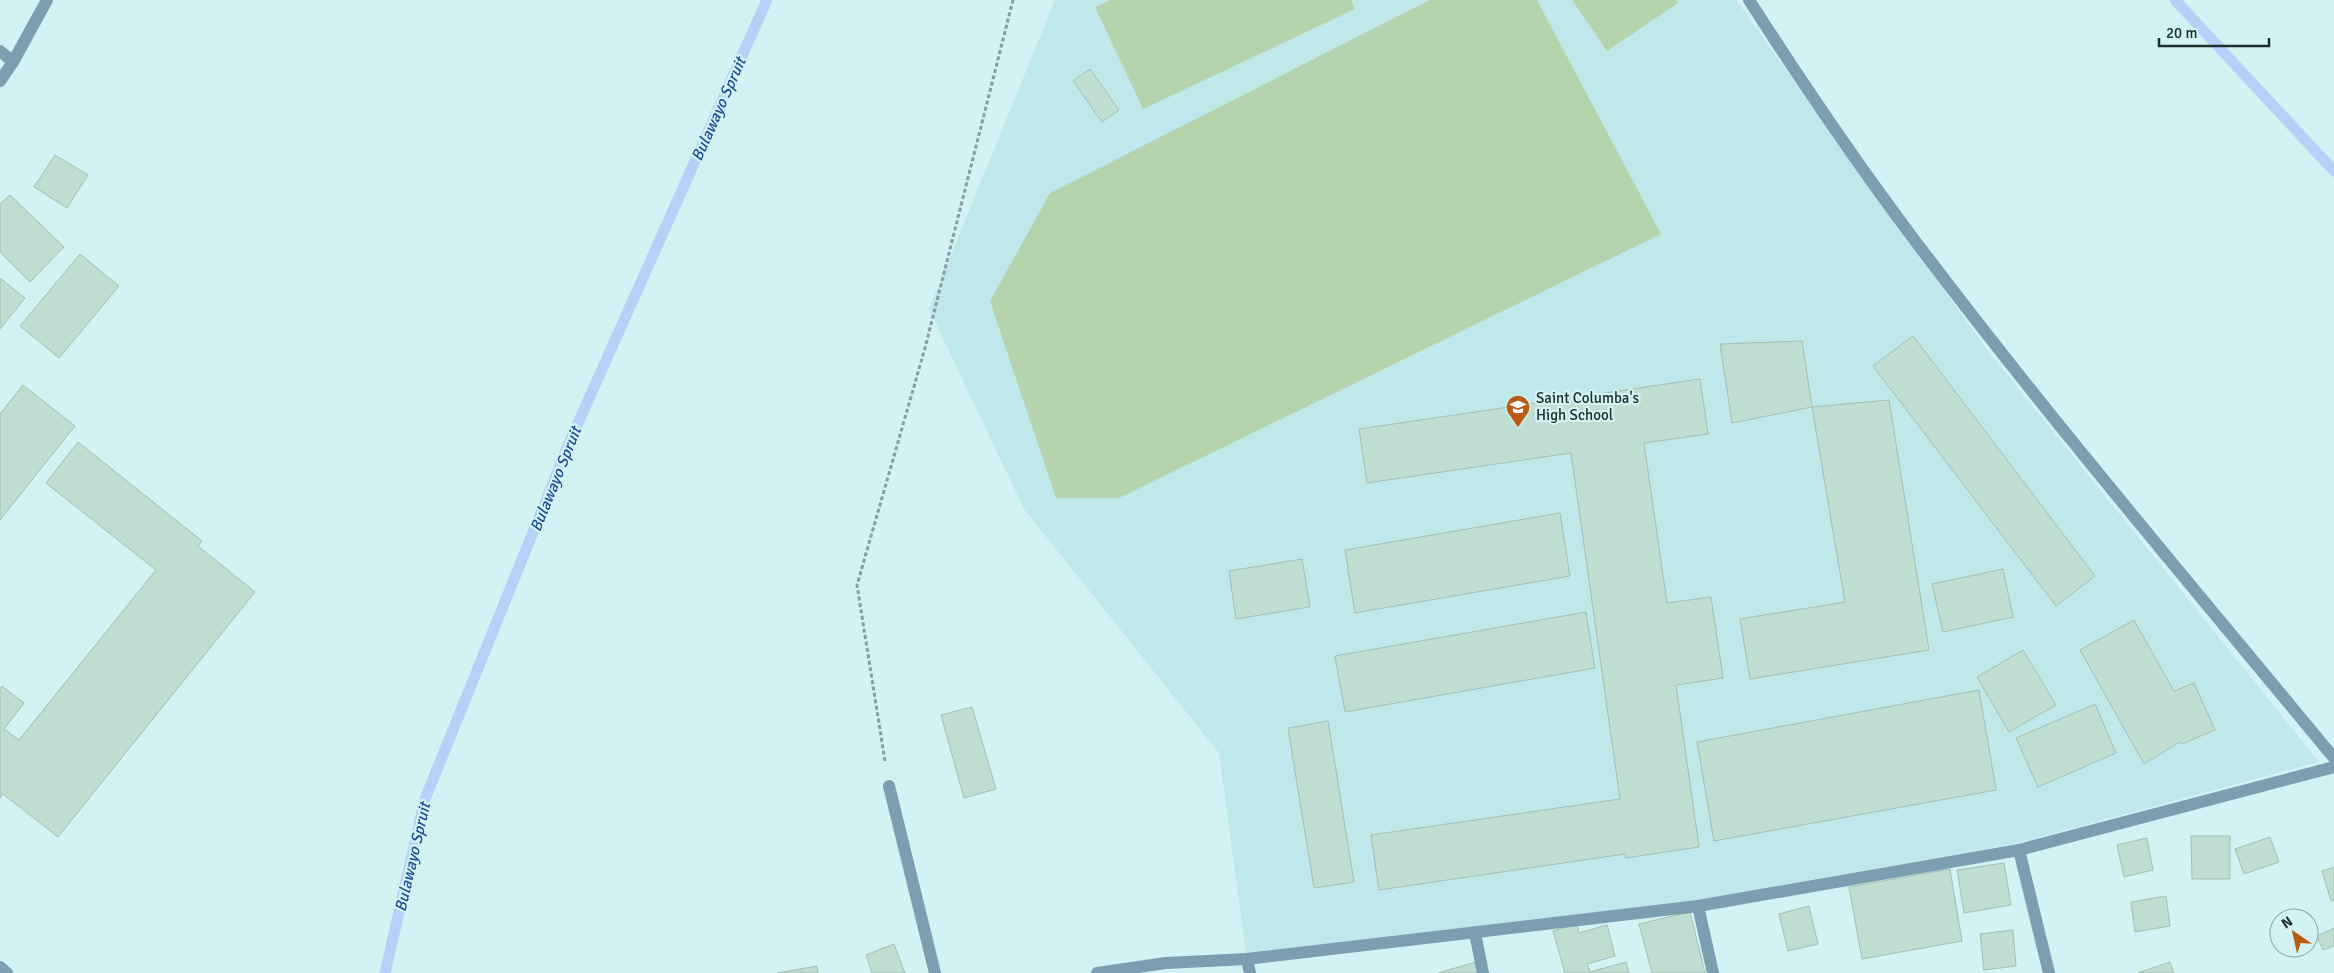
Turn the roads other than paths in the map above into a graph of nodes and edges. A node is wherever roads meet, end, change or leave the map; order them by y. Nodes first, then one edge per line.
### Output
1 (47, 0) edge
2 (1749, 0) edge
3 (0, 51) edge
4 (13, 62) junction
5 (0, 81) edge
6 (2334, 758) edge
7 (2334, 767) edge
8 (889, 786) road end
9 (2019, 850) junction
10 (1698, 906) junction
11 (1475, 933) junction
12 (1247, 959) junction
13 (0, 967) edge
14 (7, 973) edge
15 (935, 973) edge
16 (1097, 973) edge
17 (1250, 973) edge
18 (1483, 973) edge
19 (1713, 973) edge
20 (2049, 973) edge

1 - 4 street
2 - 6 street
3 - 4 street
4 - 5 street
7 - 9 street
8 - 15 street
9 - 10 street
9 - 20 street
10 - 11 street
10 - 19 street
11 - 12 street
11 - 18 street
12 - 16 street
12 - 17 street
13 - 14 street

